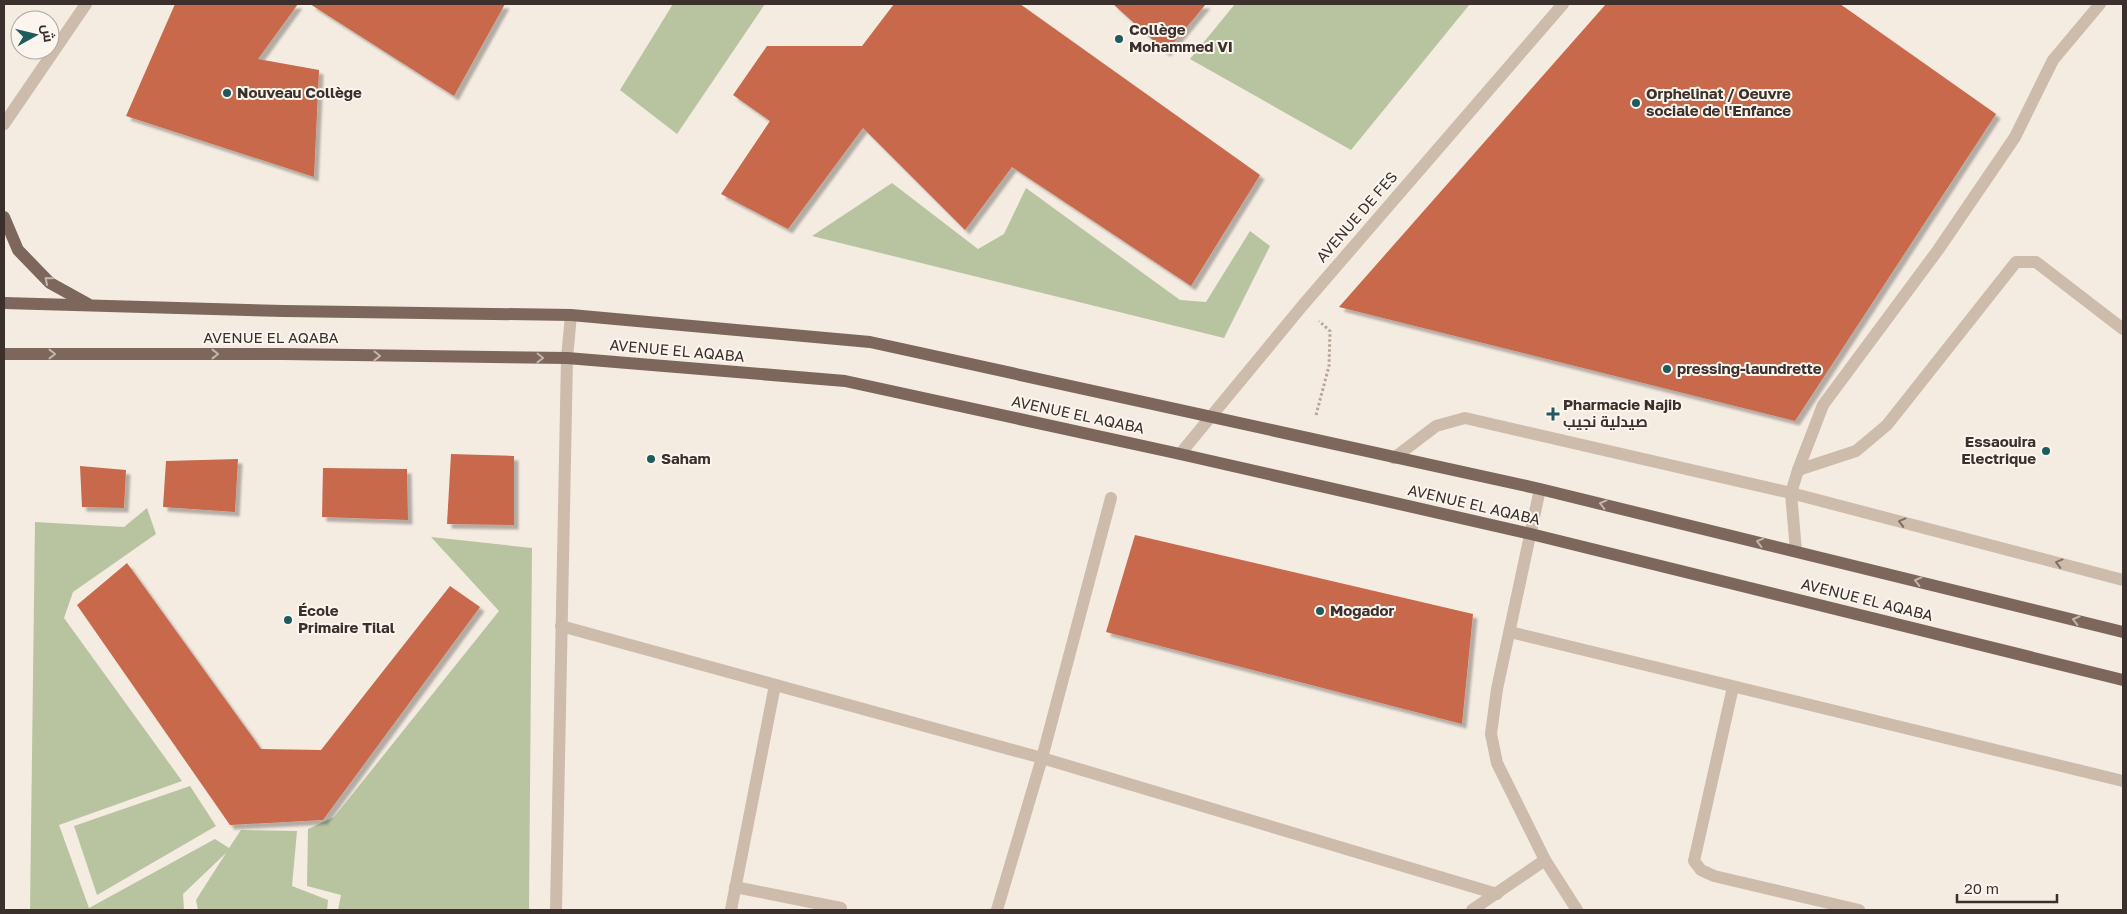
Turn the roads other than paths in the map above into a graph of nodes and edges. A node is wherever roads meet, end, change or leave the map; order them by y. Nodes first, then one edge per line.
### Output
1 (86, 4) edge
2 (1562, 4) edge
3 (2100, 4) edge
4 (4, 124) edge
5 (4, 217) edge
6 (4, 303) edge
7 (90, 305) junction
8 (572, 315) junction
9 (2123, 329) edge
10 (4, 354) edge
11 (567, 358) junction
12 (1210, 417) junction
13 (1180, 454) junction
14 (1394, 458) junction
15 (1798, 470) junction
16 (1540, 489) junction
17 (1791, 493) junction
18 (1111, 498) dead end
19 (1531, 534) junction
20 (1796, 551) junction
21 (2123, 580) edge
22 (561, 626) junction
23 (1510, 632) junction
24 (2123, 632) edge
25 (2123, 680) edge
26 (775, 685) junction
27 (1733, 687) junction
28 (1042, 758) junction
29 (2123, 781) edge
30 (1545, 860) junction
31 (736, 887) junction
32 (1498, 894) junction
33 (841, 908) dead end
34 (556, 910) edge
35 (731, 910) edge
36 (997, 910) edge
37 (1472, 910) edge
38 (1577, 910) edge
39 (1859, 910) edge

1 - 4 street
2 - 12 street, AVENUE DE FES
3 - 15 street
7 -> 5 main road
6 - 7 main road, AVENUE EL AQABA
7 - 8 main road, AVENUE EL AQABA
8 - 11 street
8 - 12 main road, AVENUE EL AQABA
9 - 15 street
10 -> 11 main road, AVENUE EL AQABA
11 - 13 main road, AVENUE EL AQABA
11 - 22 street
12 - 13 street, AVENUE DE FES
12 - 14 main road, AVENUE EL AQABA
13 - 19 main road, AVENUE EL AQABA
14 - 16 main road, AVENUE EL AQABA
14 - 17 street
15 - 17 street
16 - 19 street
20 -> 16 main road, AVENUE EL AQABA
17 - 20 street
21 -> 17 street
18 - 28 street
19 - 23 street
19 - 25 main road, AVENUE EL AQABA
24 -> 20 main road, AVENUE EL AQABA
22 - 26 street
22 - 34 street
23 - 27 street
23 - 30 street
26 - 28 street
26 - 31 street
27 - 29 street
27 - 39 street
28 - 32 street
28 - 36 street
30 - 32 street
30 - 38 street
31 - 33 street
31 - 35 street
32 - 37 street

